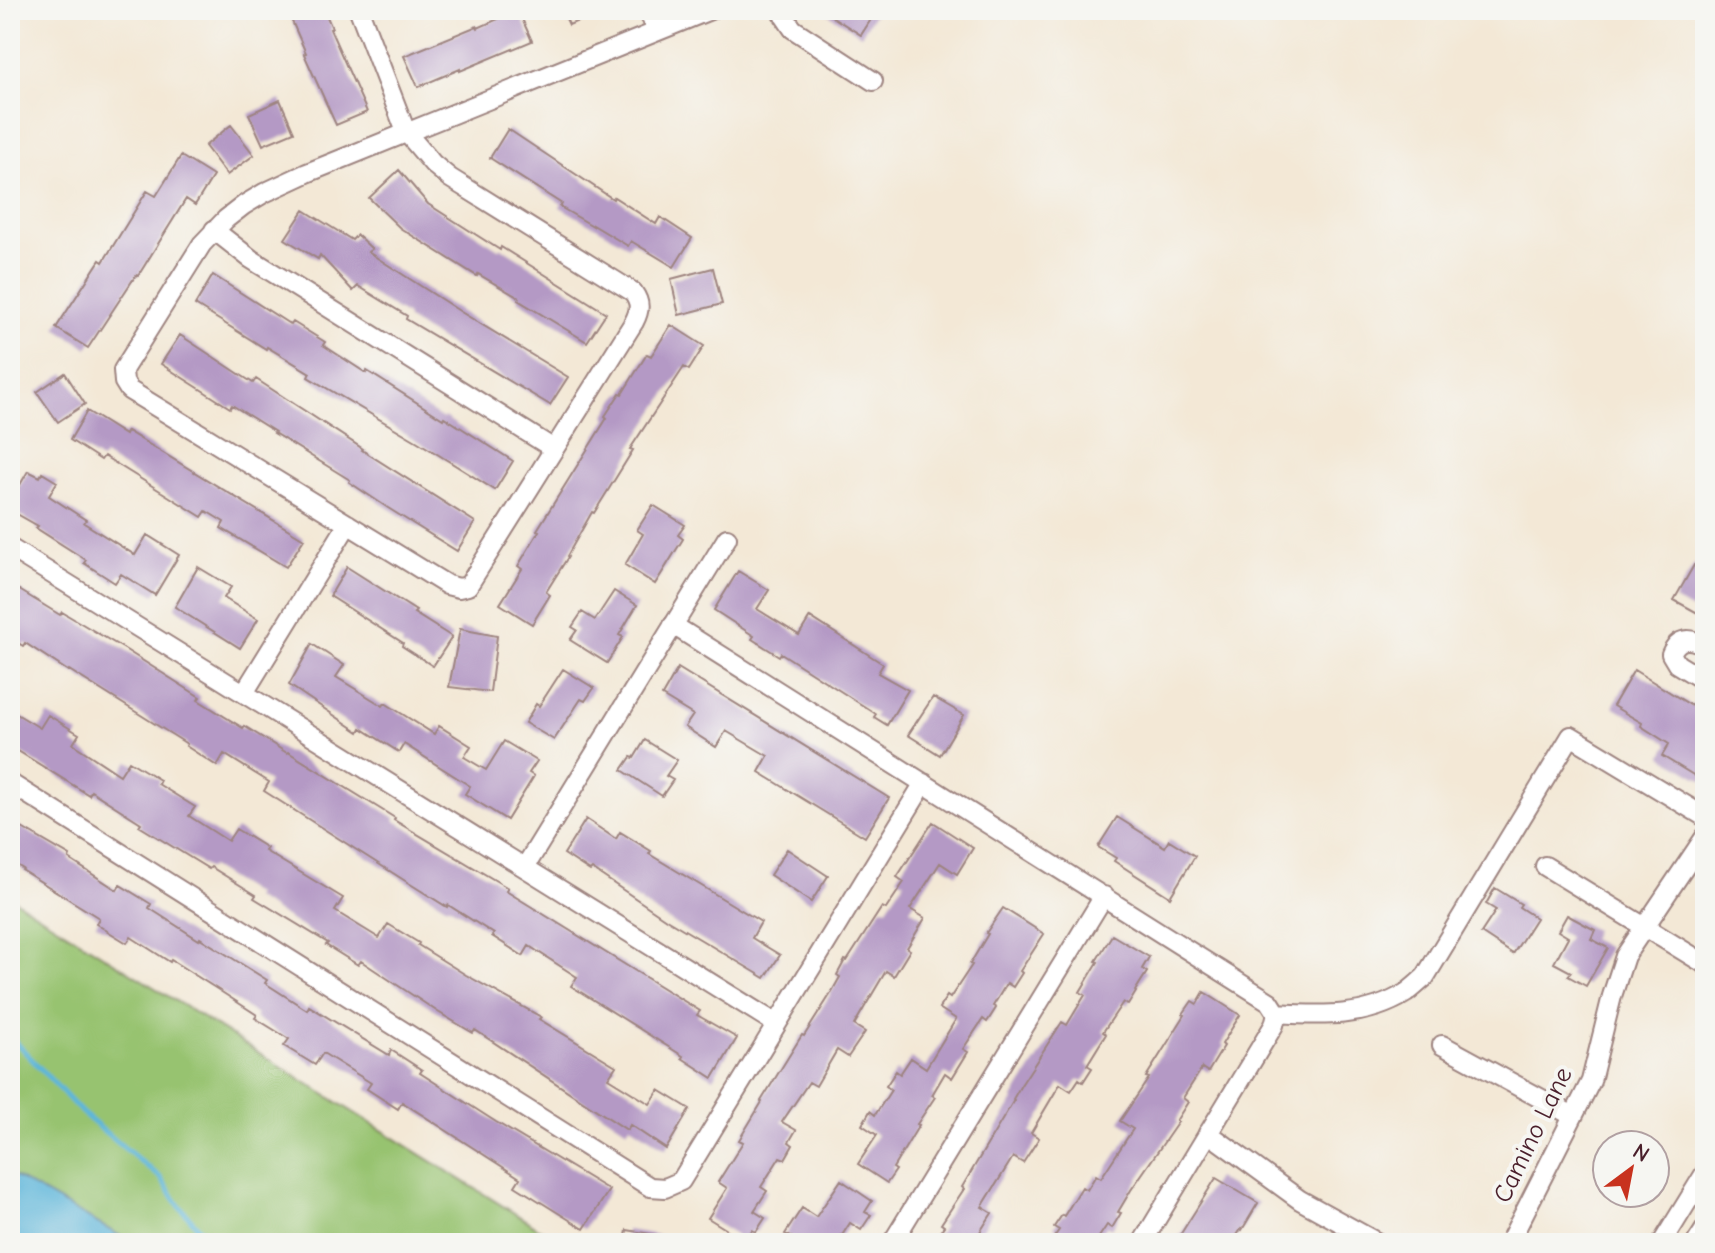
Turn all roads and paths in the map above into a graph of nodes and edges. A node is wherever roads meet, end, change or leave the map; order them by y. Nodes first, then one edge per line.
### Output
1 (359, 10) edge
2 (647, 10) edge
3 (710, 10) edge
4 (780, 10) edge
5 (658, 31) junction
6 (873, 81) dead end
7 (406, 132) junction
8 (214, 230) junction
9 (554, 449) junction
10 (348, 524) junction
11 (727, 538) dead end
12 (12, 554) edge
13 (673, 625) junction
14 (1705, 646) edge
15 (1705, 681) edge
16 (244, 693) junction
17 (10, 783) edge
18 (924, 783) junction
19 (1705, 817) edge
20 (1705, 837) edge
21 (1545, 866) dead end
22 (525, 867) junction
23 (1104, 896) junction
24 (1644, 926) junction
25 (1705, 964) edge
26 (1277, 1013) junction
27 (775, 1023) junction
28 (1442, 1045) dead end
29 (1573, 1116) junction
30 (1208, 1133) junction
31 (1705, 1173) edge
32 (1705, 1229) edge
33 (892, 1243) edge
34 (1142, 1243) edge
35 (1378, 1243) edge
36 (1509, 1243) edge
37 (1662, 1243) edge
38 (1696, 1243) edge

1 - 7 street
2 - 5 street
3 - 5 street
4 - 6 street
5 - 7 street
7 - 8 street
7 - 9 street
8 - 9 street
8 - 10 street
9 - 10 street
10 - 16 street
11 - 13 street
12 - 16 street
13 - 18 street
13 - 22 street
14 - 15 street
16 - 22 street
17 - 27 street
18 - 23 street
18 - 27 street
19 - 26 street
20 - 24 street, Camino Lane
21 - 24 street
22 - 27 street
23 - 26 street
23 - 33 street
24 - 25 street
24 - 29 street, Camino Lane
26 - 30 street
28 - 29 street
29 - 36 street, Camino Lane
30 - 34 street
30 - 35 street
31 - 37 street
32 - 38 street

